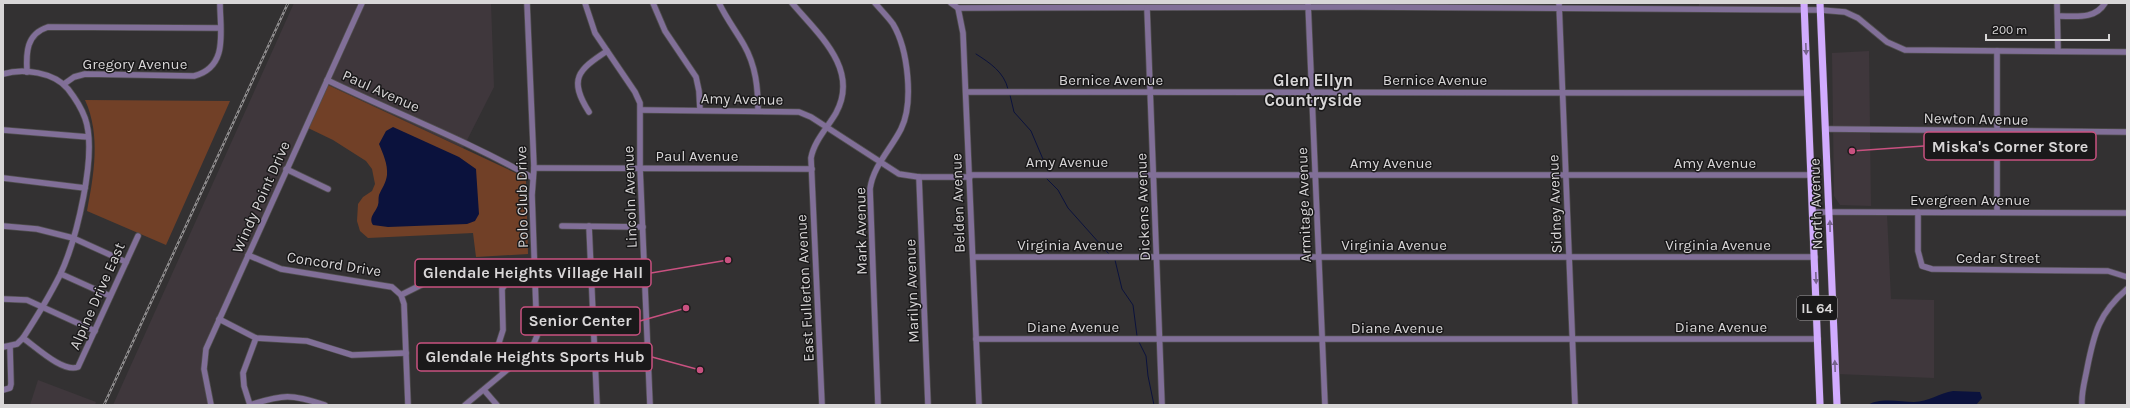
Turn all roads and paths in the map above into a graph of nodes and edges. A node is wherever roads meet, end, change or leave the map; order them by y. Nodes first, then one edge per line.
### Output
1 (220, 3) edge
2 (362, 3) edge
3 (527, 3) edge
4 (585, 3) edge
5 (652, 3) edge
6 (719, 3) edge
7 (792, 3) edge
8 (875, 3) edge
9 (952, 3) edge
10 (2057, 3) edge
11 (2105, 3) edge
12 (996, 5) edge
13 (1056, 5) edge
14 (1308, 5) edge
15 (1559, 5) edge
16 (1632, 6) edge
17 (1804, 6) edge
18 (1821, 6) edge
19 (958, 8) junction
20 (1147, 8) junction
21 (2058, 16) junction
22 (220, 28) junction
23 (607, 51) junction
24 (1997, 51) junction
25 (2058, 51) junction
26 (2127, 52) edge
27 (27, 72) junction
28 (3, 74) edge
29 (327, 80) junction
30 (64, 84) junction
31 (966, 92) junction
32 (1150, 92) junction
33 (1312, 92) junction
34 (1563, 93) junction
35 (1808, 93) junction
36 (640, 110) junction
37 (700, 110) junction
38 (758, 111) junction
39 (589, 112) dead end
40 (828, 127) junction
41 (3, 130) edge
42 (1826, 130) junction
43 (1997, 131) junction
44 (2127, 132) edge
45 (88, 137) junction
46 (880, 162) junction
47 (534, 168) junction
48 (640, 168) junction
49 (286, 169) junction
50 (812, 169) junction
51 (1154, 174) junction
52 (1315, 174) junction
53 (1566, 175) junction
54 (1812, 175) junction
55 (970, 176) junction
56 (919, 177) junction
57 (3, 178) edge
58 (533, 178) junction
59 (85, 188) junction
60 (328, 189) dead end
61 (1830, 211) junction
62 (1813, 212) junction
63 (1918, 212) junction
64 (1997, 212) junction
65 (2127, 213) edge
66 (3, 226) edge
67 (562, 226) dead end
68 (589, 226) junction
69 (643, 227) junction
70 (138, 236) dead end
71 (73, 238) junction
72 (248, 255) junction
73 (973, 257) junction
74 (1157, 257) junction
75 (1319, 257) junction
76 (1569, 257) junction
77 (1815, 257) junction
78 (126, 262) junction
79 (61, 274) junction
80 (2127, 277) edge
81 (443, 279) dead end
82 (536, 279) junction
83 (2127, 289) edge
84 (401, 295) junction
85 (110, 296) junction
86 (3, 299) edge
87 (43, 308) junction
88 (219, 319) junction
89 (95, 331) junction
90 (23, 338) junction
91 (256, 338) junction
92 (976, 339) junction
93 (1160, 339) junction
94 (1818, 339) junction
95 (1323, 340) junction
96 (1573, 340) junction
97 (3, 347) edge
98 (10, 347) junction
99 (406, 353) junction
100 (508, 368) junction
101 (3, 390) edge
102 (484, 390) junction
103 (211, 405) edge
104 (250, 405) edge
105 (325, 405) edge
106 (408, 405) edge
107 (465, 405) edge
108 (497, 405) edge
109 (597, 405) edge
110 (650, 405) edge
111 (822, 405) edge
112 (878, 405) edge
113 (928, 405) edge
114 (979, 405) edge
115 (1162, 405) edge
116 (1325, 405) edge
117 (1575, 405) edge
118 (1820, 405) edge
119 (1837, 405) edge
120 (2082, 405) edge

1 - 22 street, Gregory Avenue
2 - 29 street, Windy Point Drive
3 - 47 street, Polo Club Drive
4 - 23 street, Lincoln Avenue
5 - 37 street
6 - 38 street
7 - 40 street, East Fullerton Avenue
8 - 46 street, Mark Avenue
9 - 19 street
10 - 21 street
11 - 21 street
12 - 13 street
12 - 19 street
13 - 20 street
14 - 15 street
14 - 20 street
14 - 33 street, Armitage Avenue
15 - 16 street
15 - 34 street, Sidney Avenue
16 - 17 street
17 - 18 street
17 -> 35 main road, North Avenue / IL 64
18 - 24 street
18 - 42 main road, North Avenue / IL 64
19 - 31 street, Belden Avenue
20 - 32 street, Dickens Avenue
21 - 25 street
22 - 27 street
22 - 30 street, Gregory Avenue
23 - 36 street, Lincoln Avenue
23 - 39 street
24 - 25 street
24 - 43 street
25 - 26 street
27 - 28 street
27 - 30 street
29 - 49 street, Windy Point Drive
29 - 58 street, Paul Avenue
30 - 45 street
31 - 32 street, Bernice Avenue
31 - 55 street, Belden Avenue
32 - 33 street, Bernice Avenue
32 - 51 street, Dickens Avenue
33 - 34 street, Bernice Avenue
33 - 52 street, Armitage Avenue
34 - 35 street, Bernice Avenue
34 - 53 street, Sidney Avenue
35 - 54 main road, North Avenue / IL 64
36 - 37 street, Amy Avenue
36 - 48 street, Lincoln Avenue
37 - 38 street, Amy Avenue
38 - 40 street, Amy Avenue
40 - 46 street, Amy Avenue
40 - 50 street, East Fullerton Avenue
41 - 45 street
42 - 43 street, Newton Avenue
42 - 61 main road, North Avenue / IL 64
43 - 44 street, Newton Avenue
43 - 64 street
45 - 59 street
46 - 56 street, Amy Avenue
46 - 112 street, Mark Avenue
47 - 48 street, Paul Avenue
47 - 58 street, Polo Club Drive
48 - 50 street, Paul Avenue
48 - 69 street, Lincoln Avenue
49 - 60 street
49 - 72 street, Windy Point Drive
50 - 111 street, East Fullerton Avenue
51 - 52 street, Amy Avenue
51 - 55 street, Amy Avenue
51 - 74 street, Dickens Avenue
52 - 53 street, Amy Avenue
52 - 75 street, Armitage Avenue
53 - 54 street, Amy Avenue
53 - 76 street, Sidney Avenue
54 - 62 main road, North Avenue / IL 64
55 - 56 street, Amy Avenue
55 - 73 street, Belden Avenue
56 - 113 street, Marilyn Avenue
57 - 59 street
58 - 82 street, Polo Club Drive
59 - 71 street
61 - 62 street, Evergreen Avenue
61 - 63 street, Evergreen Avenue
119 -> 61 main road, North Avenue / IL 64
62 - 77 main road, North Avenue / IL 64
63 - 64 street, Evergreen Avenue
63 - 80 street, Cedar Street
64 - 65 street, Evergreen Avenue
66 - 71 street
67 - 68 street
68 - 69 street
68 - 109 street
69 - 110 street, Lincoln Avenue
70 - 78 street, Alpine Drive East
71 - 78 street
71 - 79 street
72 - 84 street, Concord Drive
72 - 88 street, Windy Point Drive
73 - 74 street, Virginia Avenue
73 - 92 street, Belden Avenue
74 - 75 street, Virginia Avenue
74 - 93 street, Dickens Avenue
75 - 76 street, Virginia Avenue
75 - 95 street, Armitage Avenue
76 - 77 street, Virginia Avenue
76 - 96 street, Sidney Avenue
77 -> 94 main road, North Avenue / IL 64
78 - 85 street, Alpine Drive East
79 - 85 street
79 - 87 street
81 - 84 street
82 - 100 street, Polo Club Drive
82 - 100 street
83 - 120 street
84 - 99 street
85 - 89 street, Alpine Drive East
86 - 87 street
87 - 89 street
87 - 90 street
88 - 91 street
88 - 103 street, Windy Point Drive
89 - 90 street, Alpine Drive East
90 - 98 street
91 - 99 street
91 - 104 street
92 - 93 street, Diane Avenue
92 - 114 street, Belden Avenue
93 - 95 street, Diane Avenue
93 - 115 street, Dickens Avenue
94 - 96 street, Diane Avenue
94 - 118 main road, North Avenue / IL 64
95 - 96 street, Diane Avenue
95 - 116 street, Armitage Avenue
96 - 117 street, Sidney Avenue
97 - 98 street
98 - 101 street
99 - 106 street
100 - 102 street, Polo Club Drive
102 - 107 street, Polo Club Drive
102 - 108 street
104 - 105 street

